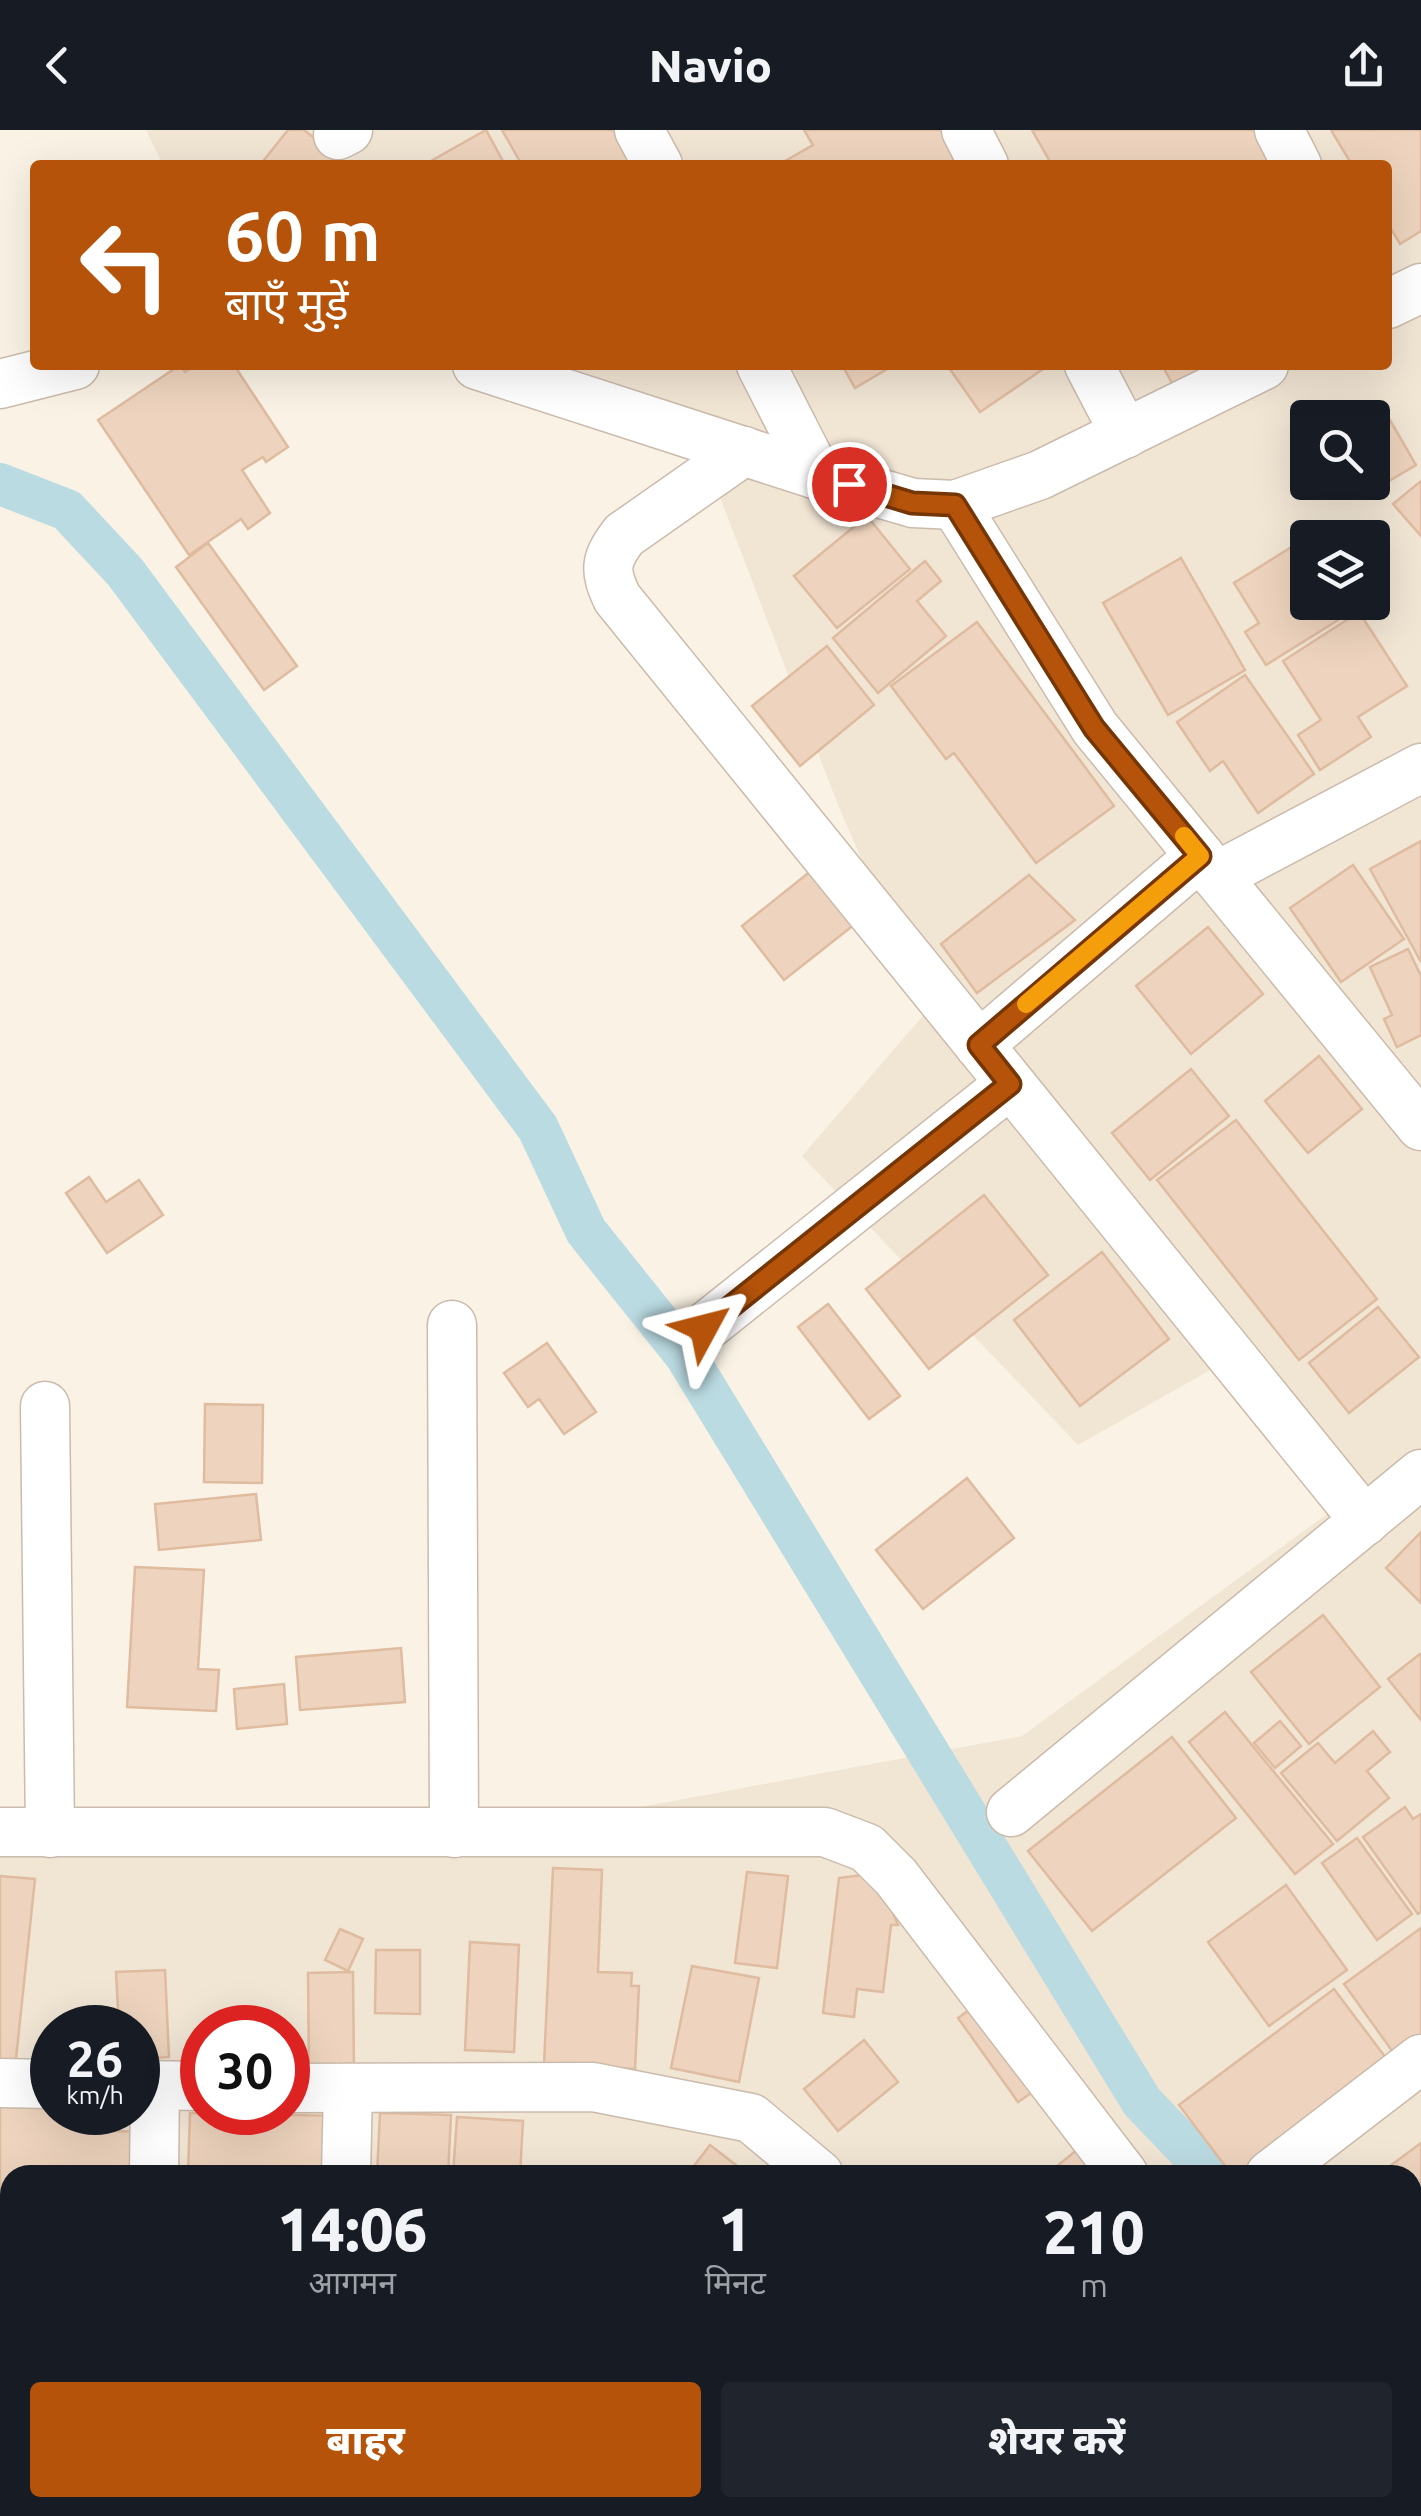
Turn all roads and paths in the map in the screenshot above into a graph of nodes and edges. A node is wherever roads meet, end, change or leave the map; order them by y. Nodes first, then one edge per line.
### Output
1 (640, 130) edge
2 (966, 130) edge
3 (1280, 130) edge
4 (655, 160) edge
5 (981, 160) edge
6 (1295, 160) edge
7 (1421, 288) edge
8 (1392, 302) edge
9 (55, 370) edge
10 (493, 370) edge
11 (764, 370) edge
12 (1092, 370) edge
13 (1254, 370) edge
14 (0, 384) edge
15 (1124, 434) junction
16 (744, 451) junction
17 (817, 475) junction
18 (955, 505) junction
19 (1421, 768) edge
20 (1209, 866) junction
21 (979, 1045) junction
22 (1010, 1084) junction
23 (1421, 1126) edge
24 (452, 1324) dead end
25 (704, 1328) dead end
26 (45, 1406) dead end
27 (1421, 1474) edge
28 (1364, 1521) junction
29 (1010, 1812) dead end
30 (0, 1832) edge
31 (50, 1833) junction
32 (454, 1833) junction
33 (1421, 2060) edge
34 (0, 2083) edge
35 (30, 2084) edge
36 (310, 2088) edge
37 (348, 2088) junction
38 (150, 2135) edge
39 (153, 2165) edge
40 (346, 2165) edge
41 (807, 2165) edge
42 (1116, 2165) edge
43 (1283, 2165) edge

1 - 4 street
2 - 5 street
3 - 6 street
7 - 8 street
9 - 14 street
10 - 16 street
11 - 17 street
12 - 15 street
13 - 15 street
15 - 18 street
16 - 17 street
16 - 21 street
17 - 18 street
18 - 20 street
19 - 20 street
20 - 21 street
20 - 23 street
21 - 22 street
22 - 25 street
22 - 28 street
24 - 32 street
26 - 31 street
27 - 28 street
28 - 29 street
30 - 31 street
31 - 32 street
32 - 42 street
33 - 43 street
34 - 35 street
36 - 37 street
37 - 40 street
37 - 41 street
38 - 39 street

